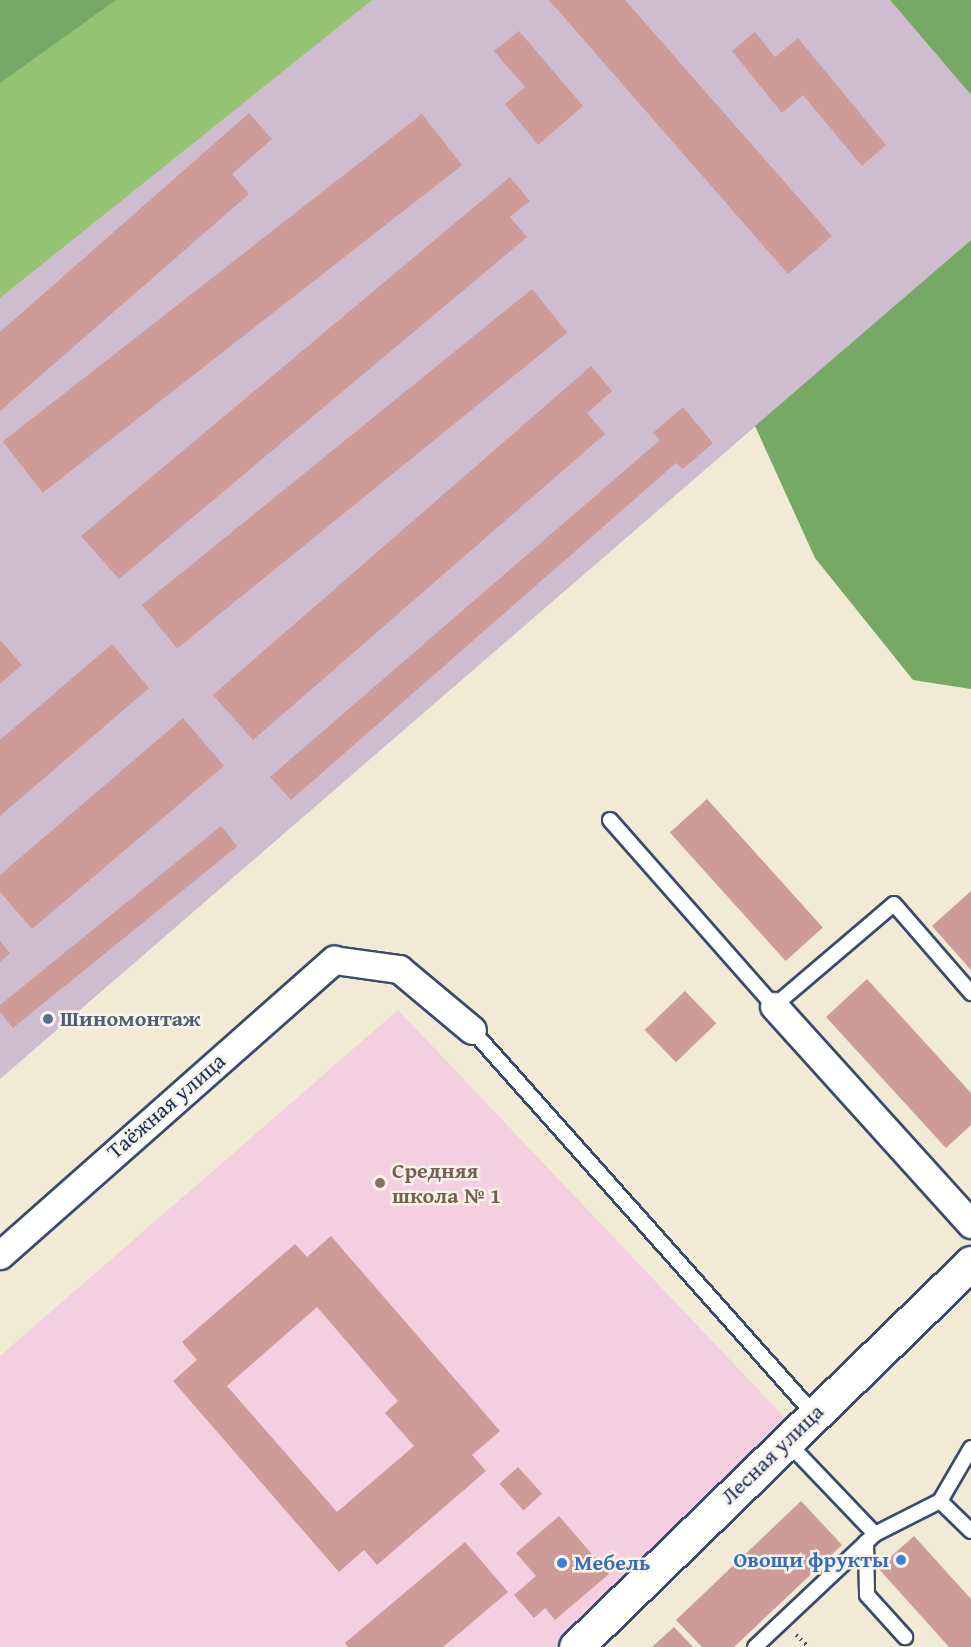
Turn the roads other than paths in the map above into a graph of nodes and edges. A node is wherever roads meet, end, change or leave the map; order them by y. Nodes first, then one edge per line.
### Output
1 (610, 820) dead end
2 (971, 993) edge
3 (774, 1005) junction
4 (472, 1030) joint
5 (971, 1224) edge
6 (0, 1255) edge
7 (971, 1263) edge
8 (813, 1413) junction
9 (786, 1440) junction
10 (971, 1448) edge
11 (940, 1501) junction
12 (971, 1531) edge
13 (870, 1538) junction
14 (905, 1637) dead end
15 (576, 1647) edge
16 (755, 1647) edge

1 - 3 lane
2 - 3 lane
3 - 5 street
4 - 6 street, Таёжная улица
4 - 8 lane
7 - 8 street, Лесная улица
8 - 9 street, Лесная улица
9 - 13 lane
9 - 15 street, Лесная улица
10 - 11 lane
11 - 12 lane
11 - 13 lane
13 - 14 lane
13 - 16 lane

